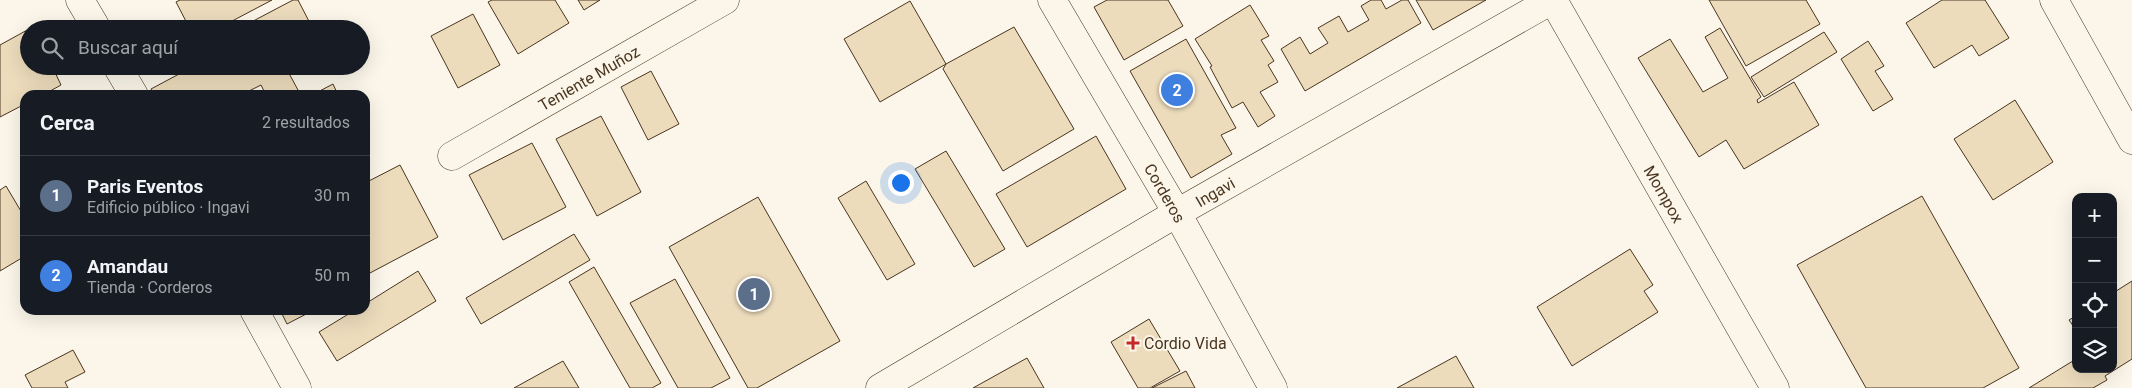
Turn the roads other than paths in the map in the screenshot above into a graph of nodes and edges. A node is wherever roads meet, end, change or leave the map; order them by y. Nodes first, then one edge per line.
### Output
1 (80, 0) edge
2 (725, 0) edge
3 (1052, 0) edge
4 (1553, 0) edge
5 (2054, 0) edge
6 (91, 20) edge
7 (123, 75) edge
8 (131, 90) edge
9 (2132, 140) edge
10 (452, 156) dead end
11 (1177, 213) junction
12 (257, 315) edge
13 (297, 388) edge
14 (880, 388) edge
15 (1273, 388) edge
16 (1774, 388) edge

1 - 6 street
2 - 10 street, Teniente Muñoz
3 - 11 street, Corderos
4 - 11 street, Ingavi
4 - 16 street, Mompox
5 - 9 street
7 - 8 street
11 - 14 street, Ingavi
11 - 15 street, Corderos
12 - 13 street

